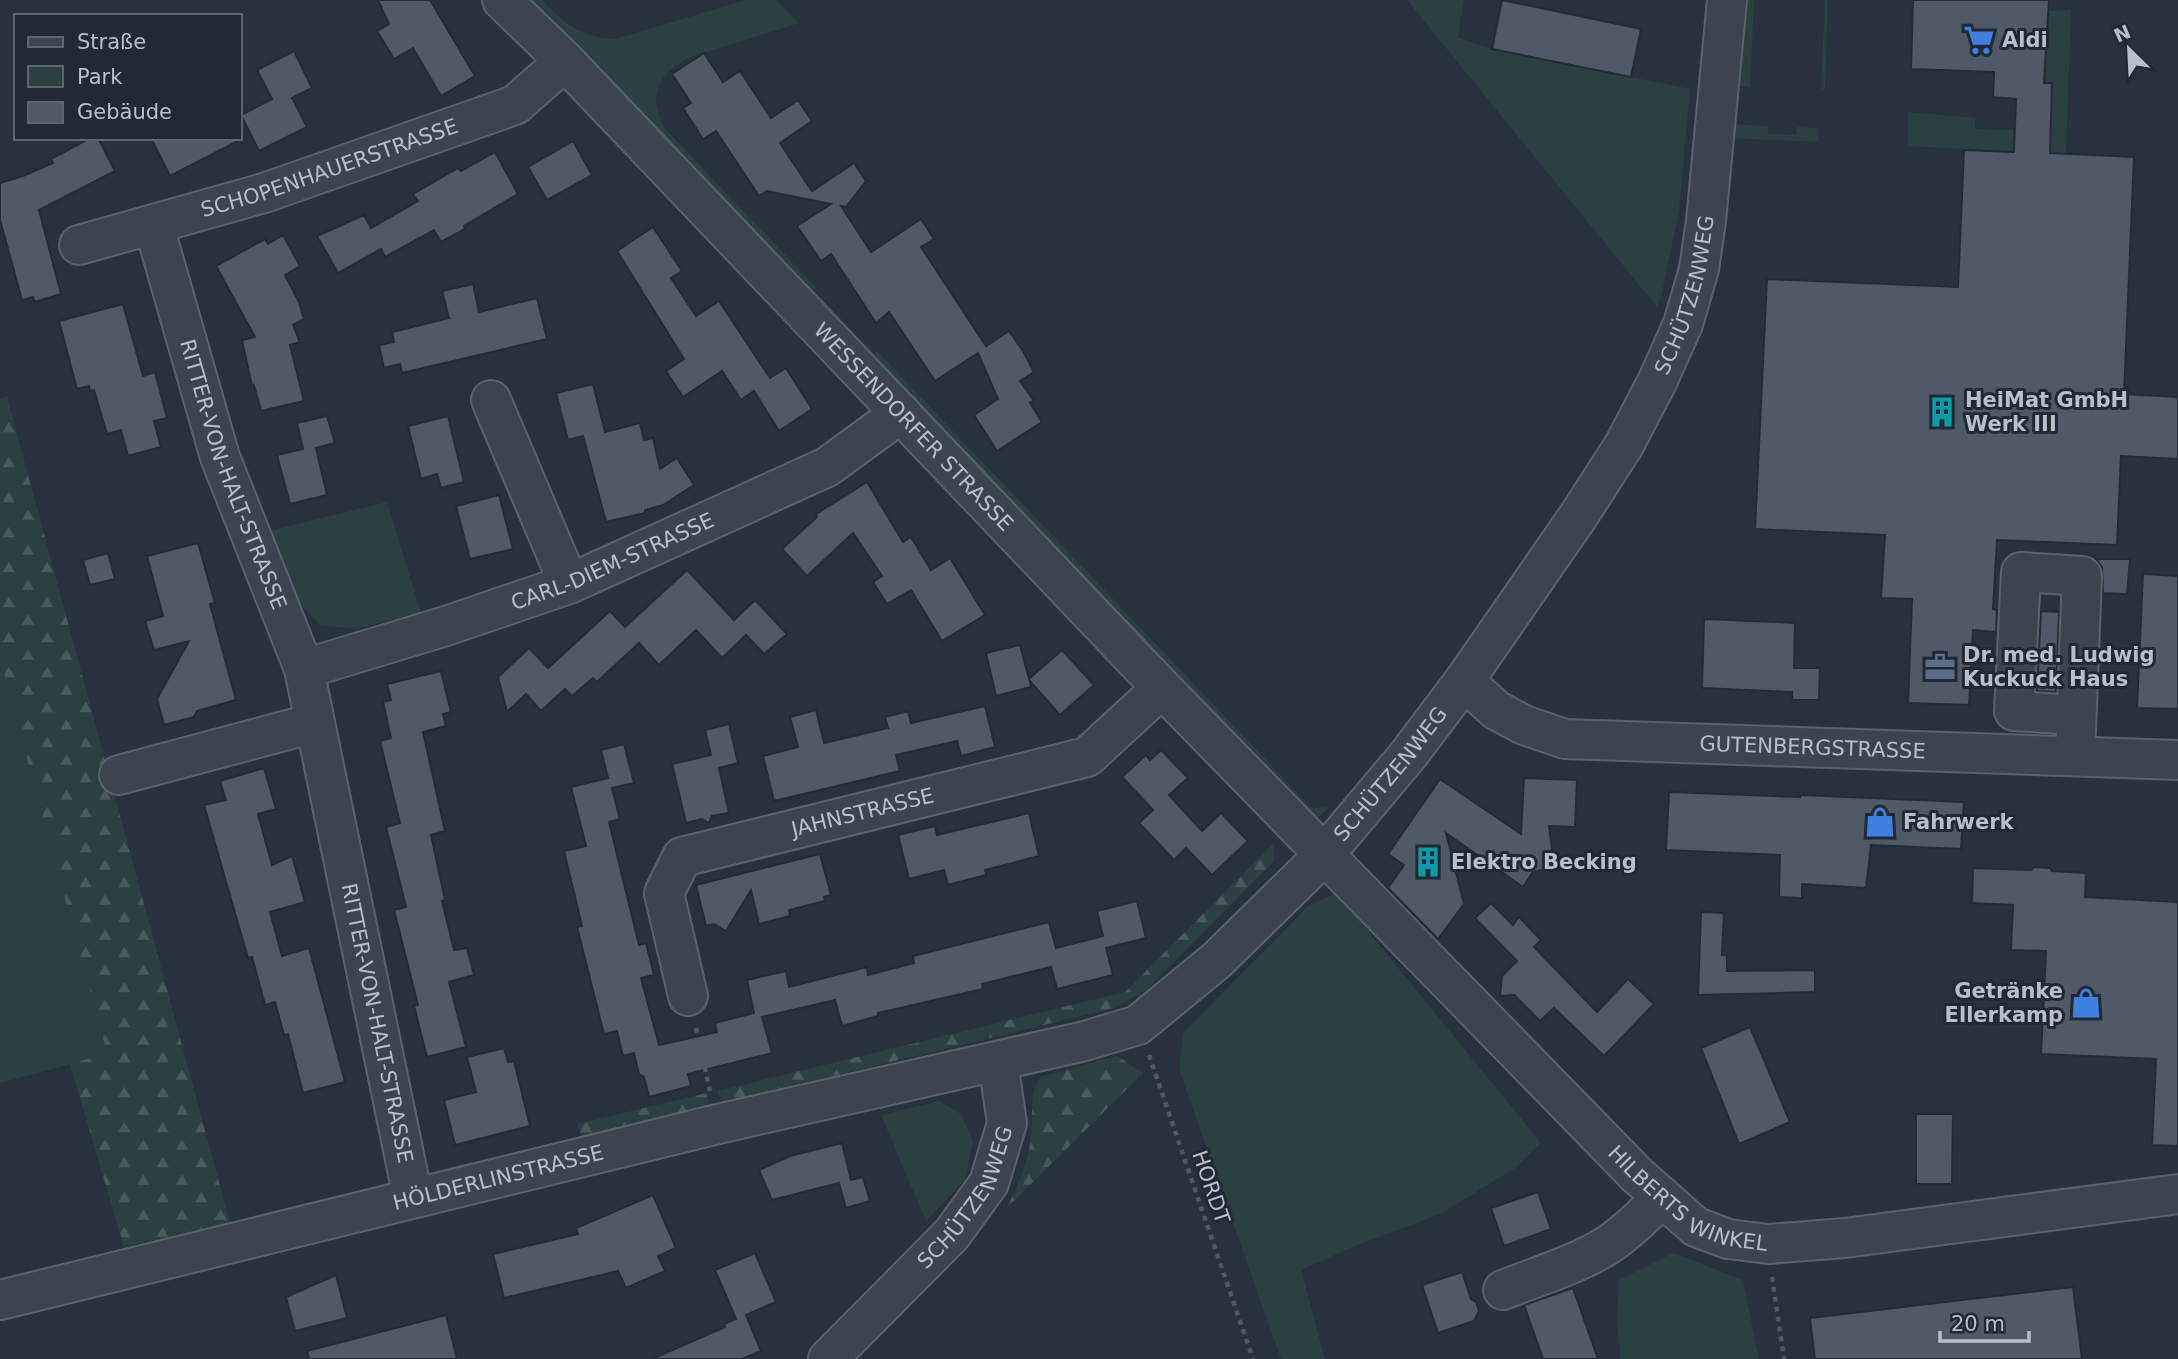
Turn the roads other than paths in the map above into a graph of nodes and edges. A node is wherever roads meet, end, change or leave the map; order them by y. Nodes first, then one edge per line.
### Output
1 (502, 0) edge
2 (1727, 0) edge
3 (565, 61) junction
4 (154, 226) junction
5 (79, 245) dead end
6 (491, 400) dead end
7 (901, 413) junction
8 (569, 584) junction
9 (304, 669) junction
10 (1464, 681) junction
11 (1161, 688) junction
12 (2076, 715) dead end
13 (314, 723) junction
14 (2075, 757) junction
15 (2178, 760) edge
16 (119, 775) dead end
17 (1324, 855) junction
18 (688, 996) road end
19 (998, 1062) junction
20 (2178, 1194) edge
21 (413, 1199) junction
22 (1661, 1199) junction
23 (1503, 1290) dead end
24 (0, 1300) edge
25 (828, 1359) edge

1 - 3 street, WESSENDORFER STRASSE
2 - 10 street, SCHÜTZENWEG
3 - 4 street, SCHOPENHAUERSTRASSE
3 - 7 street, WESSENDORFER STRASSE
4 - 5 street, SCHOPENHAUERSTRASSE
4 - 9 street, RITTER-VON-HALT-STRASSE
6 - 8 street
7 - 8 street, CARL-DIEM-STRASSE
7 - 11 street, WESSENDORFER STRASSE
8 - 9 street, CARL-DIEM-STRASSE
9 - 13 street, RITTER-VON-HALT-STRASSE
10 - 14 street, GUTENBERGSTRASSE
10 - 17 street, SCHÜTZENWEG
11 - 17 street, WESSENDORFER STRASSE
11 - 18 street, JAHNSTRASSE
12 - 14 street
13 - 16 street
13 - 21 street, RITTER-VON-HALT-STRASSE
14 - 15 street, GUTENBERGSTRASSE
17 - 19 street, SCHÜTZENWEG
17 - 22 street, HILBERTS WINKEL
19 - 21 street, HÖLDERLINSTRASSE
19 - 25 street, SCHÜTZENWEG
20 - 22 street, HILBERTS WINKEL
21 - 24 street, HÖLDERLINSTRASSE
22 - 23 street

